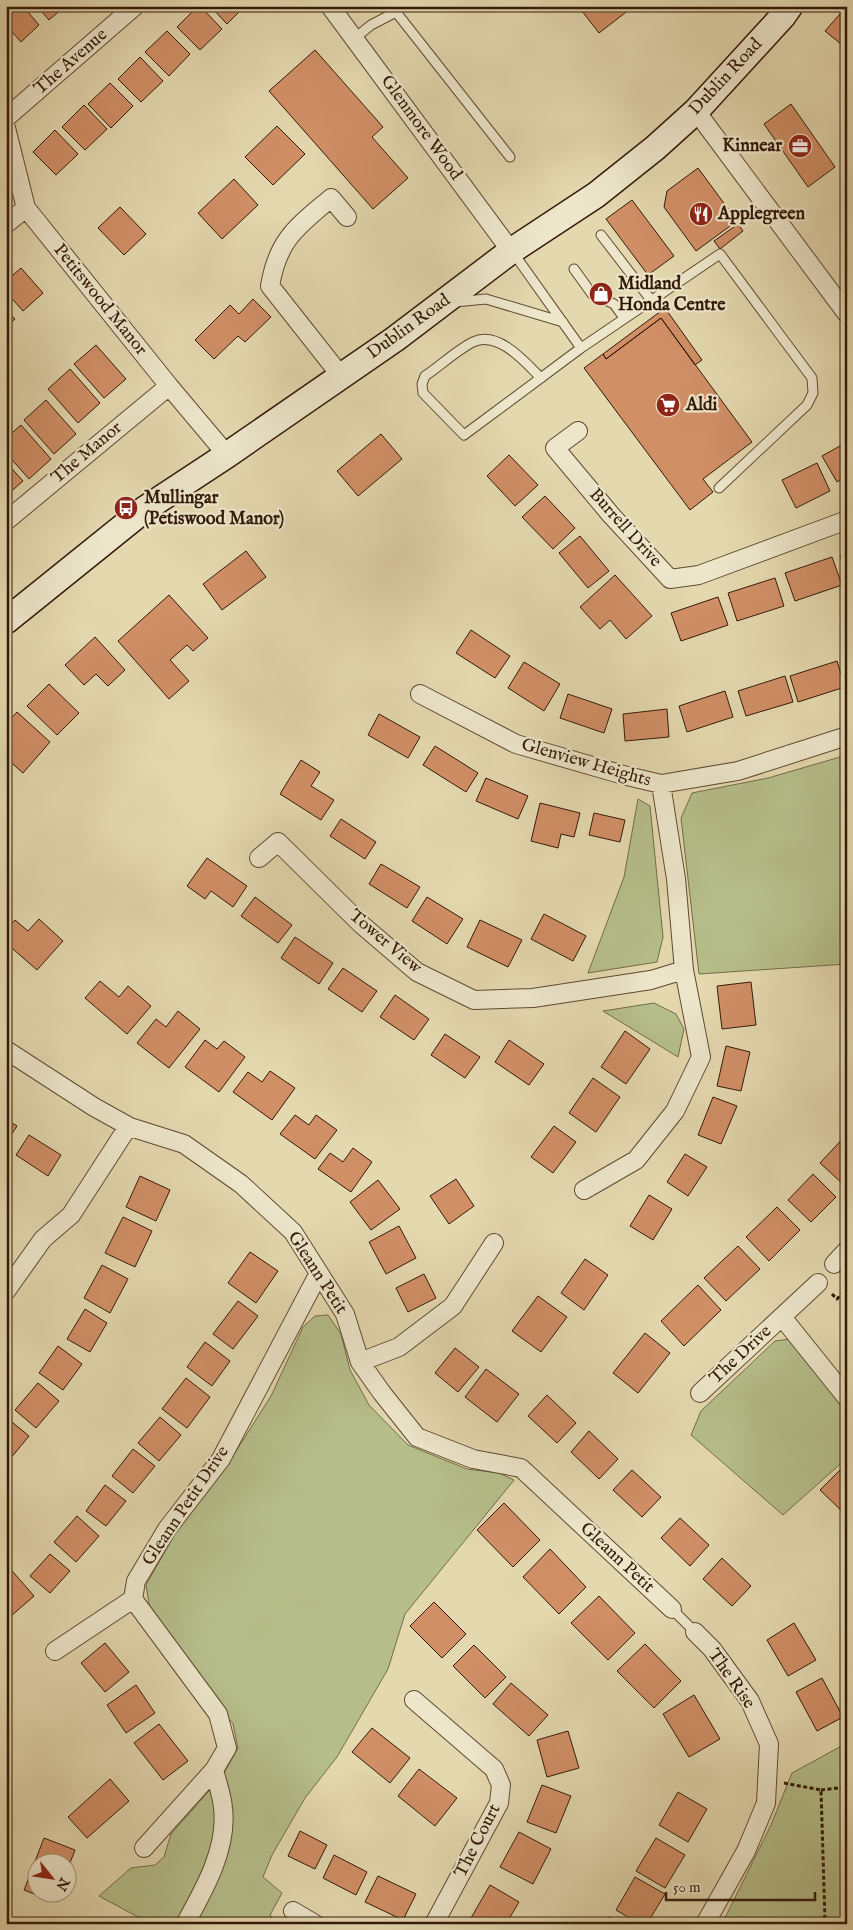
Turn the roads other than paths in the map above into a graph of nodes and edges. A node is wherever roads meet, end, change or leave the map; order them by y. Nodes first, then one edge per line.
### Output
1 (135, 6) edge
2 (330, 6) edge
3 (790, 6) edge
4 (355, 38) junction
5 (696, 111) junction
6 (6, 118) edge
7 (6, 128) edge
8 (510, 157) dead end
9 (26, 208) junction
10 (347, 217) dead end
11 (6, 224) edge
12 (601, 235) dead end
13 (511, 251) junction
14 (574, 269) dead end
15 (651, 300) junction
16 (442, 303) junction
17 (847, 314) edge
18 (624, 318) junction
19 (562, 322) junction
20 (580, 348) junction
21 (342, 376) junction
22 (540, 378) junction
23 (169, 386) junction
24 (578, 431) dead end
25 (227, 455) junction
26 (719, 488) dead end
27 (847, 520) edge
28 (6, 521) edge
29 (6, 622) edge
30 (420, 694) dead end
31 (847, 736) edge
32 (661, 784) junction
33 (259, 858) dead end
34 (684, 970) junction
35 (6, 1050) edge
36 (130, 1127) junction
37 (584, 1190) dead end
38 (494, 1243) dead end
39 (847, 1250) edge
40 (834, 1264) dead end
41 (319, 1273) junction
42 (818, 1283) dead end
43 (6, 1291) edge
44 (782, 1317) junction
45 (360, 1362) junction
46 (700, 1393) dead end
47 (847, 1398) edge
48 (133, 1599) junction
49 (672, 1609) joint
50 (695, 1632) joint
51 (55, 1651) dead end
52 (414, 1700) dead end
53 (214, 1770) junction
54 (144, 1848) dead end
55 (293, 1911) dead end
56 (185, 1924) edge
57 (315, 1924) edge
58 (434, 1924) edge
59 (705, 1924) edge

1 - 6 street, The Avenue
2 - 4 street, Glenmore Wood
3 - 5 main road, Dublin Road
4 - 8 lane
4 - 13 street, Glenmore Wood
5 - 13 main road, Dublin Road
5 - 17 street
7 - 9 street, Petitswood Manor
9 - 11 street
9 - 23 street, Petitswood Manor
10 - 21 street
12 - 15 lane
13 - 16 main road, Dublin Road
13 - 19 lane
14 - 18 lane
15 - 18 lane
15 - 26 lane
16 - 19 lane
16 - 21 main road, Dublin Road
18 - 20 lane
19 - 20 lane
20 - 22 lane
21 - 25 main road, Dublin Road
22 - 22 lane
23 - 25 street, Petitswood Manor
23 - 28 street, The Manor
24 - 27 street, Burrell Drive
25 - 29 main road, Dublin Road
30 - 32 street, Glenview Heights
31 - 32 street, Glenview Heights
32 - 34 street
33 - 34 street, Tower View
34 - 37 street
35 - 36 street, Gleann Petit
36 - 41 street, Gleann Petit
36 - 43 street
38 - 45 street
39 - 40 street
41 - 45 street, Gleann Petit
41 - 48 street, Gleann Petit Drive
42 - 44 street, The Drive
44 - 46 street, The Drive
44 - 47 street, The Drive
45 - 49 street, Gleann Petit
48 - 51 street
48 - 53 street
49 - 50 lane
50 - 59 street, The Rise
52 - 58 street, The Court
53 - 54 street
53 - 56 street
55 - 57 street

